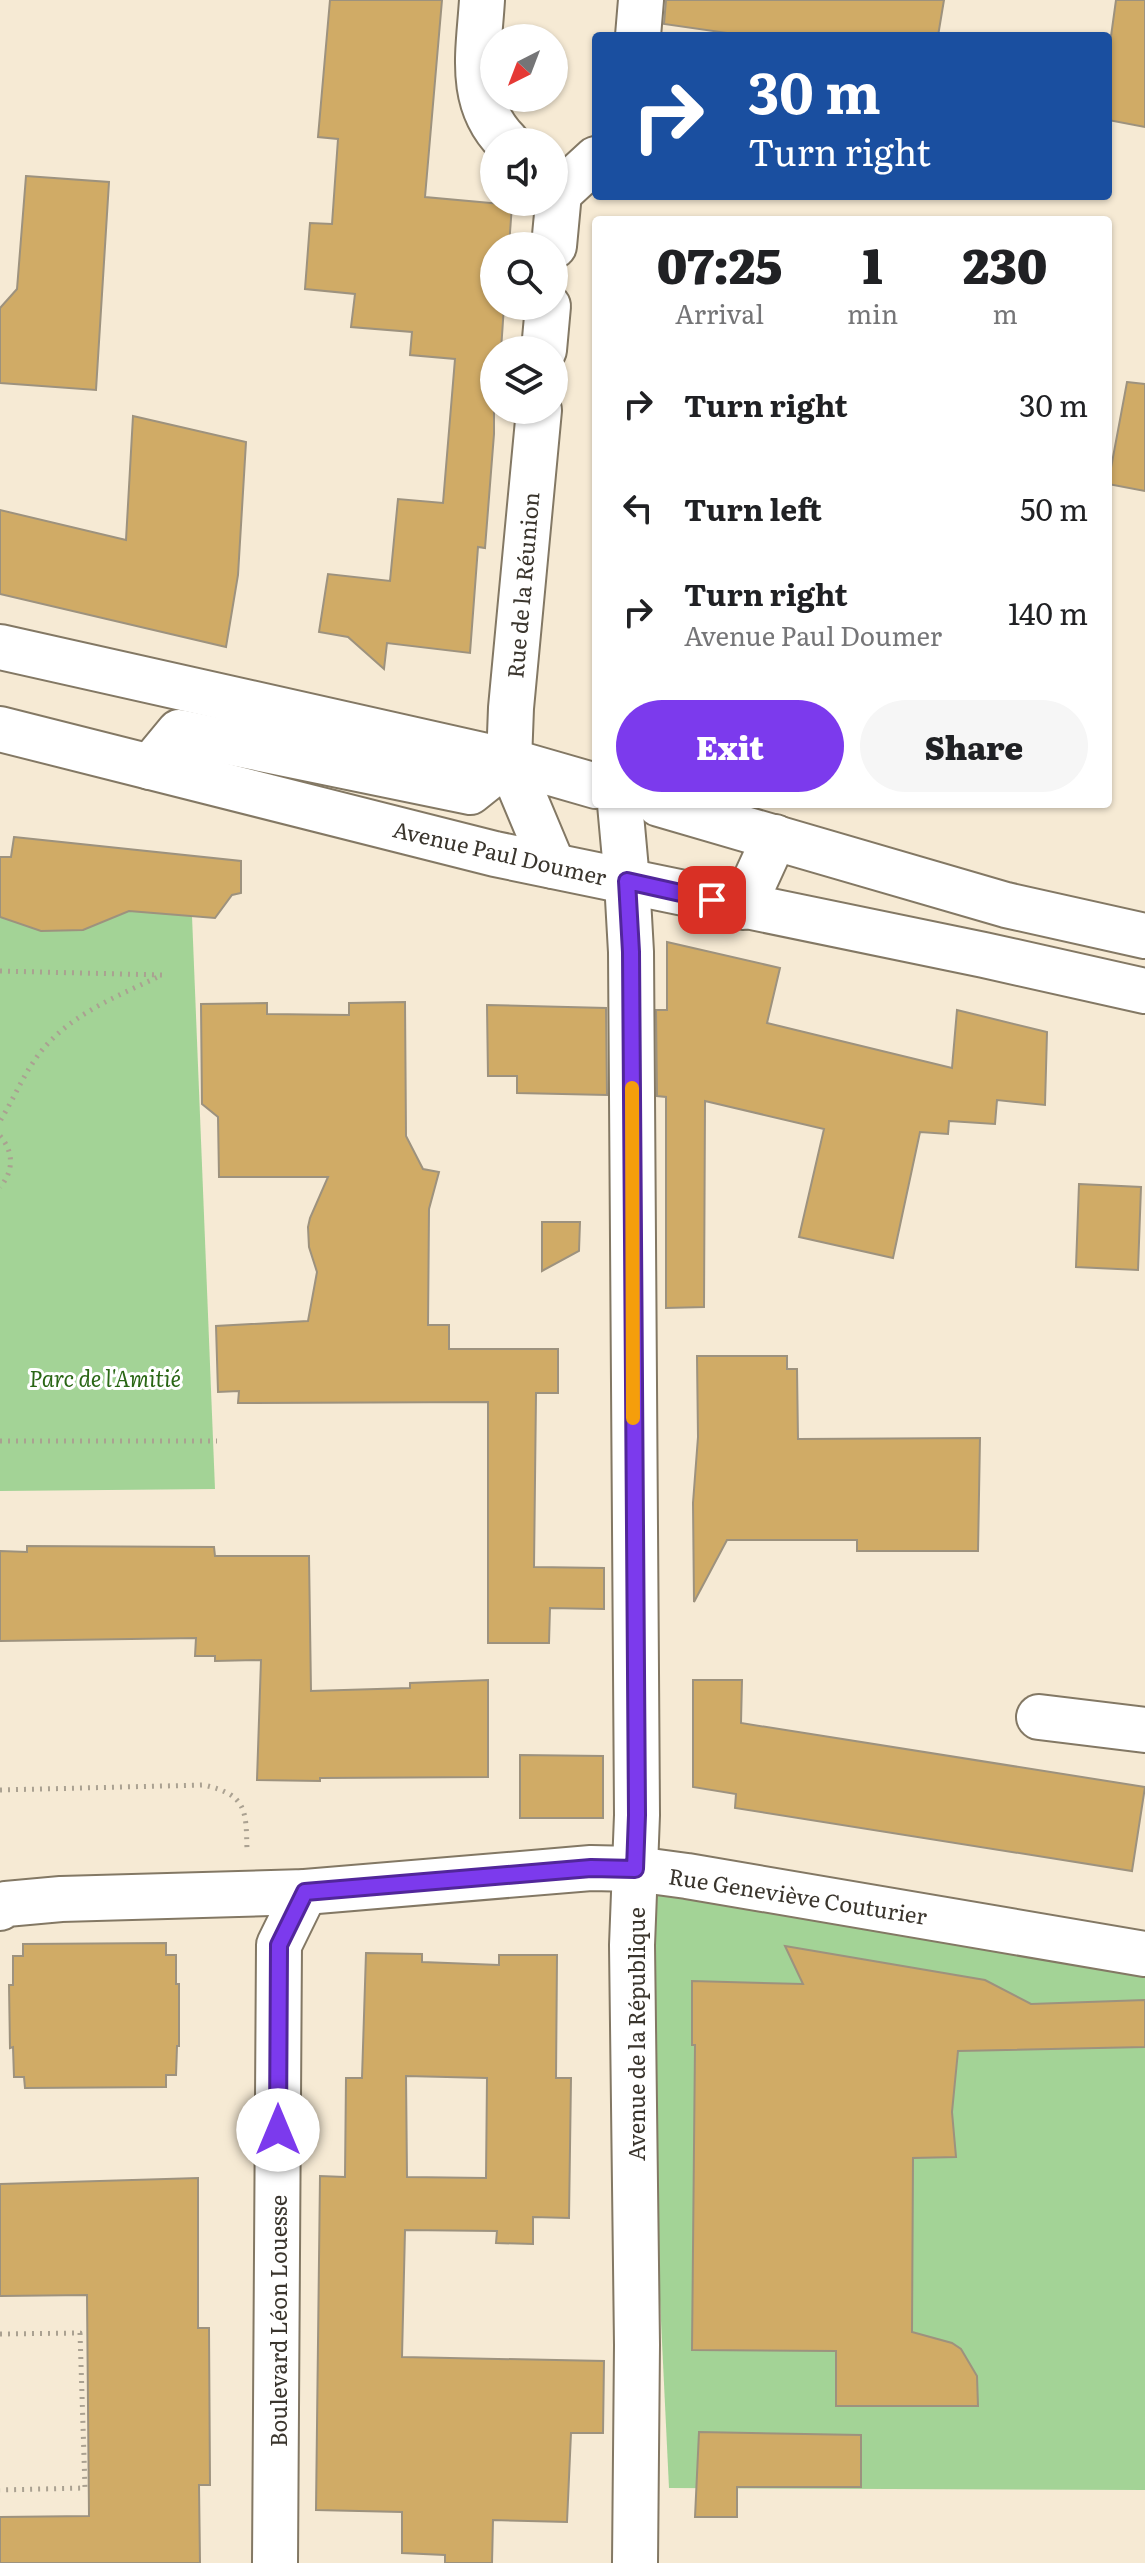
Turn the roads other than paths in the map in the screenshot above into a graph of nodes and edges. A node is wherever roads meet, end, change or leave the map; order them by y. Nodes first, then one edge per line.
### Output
1 (482, 0) edge
2 (641, 0) edge
3 (638, 32) edge
4 (495, 128) edge
5 (592, 162) edge
6 (568, 181) edge
7 (538, 424) edge
8 (0, 647) edge
9 (0, 729) edge
10 (509, 761) junction
11 (150, 767) junction
12 (592, 785) edge
13 (620, 808) edge
14 (673, 808) edge
15 (775, 837) junction
16 (553, 866) junction
17 (627, 881) junction
18 (743, 907) junction
19 (1145, 936) edge
20 (1145, 991) edge
21 (1039, 1717) dead end
22 (1145, 1730) edge
23 (635, 1869) junction
24 (305, 1892) junction
25 (0, 1908) edge
26 (1145, 1954) edge
27 (275, 2563) edge
28 (635, 2563) edge

1 - 4 street
2 - 3 street
5 - 6 street
7 - 10 street, Rue de la Réunion
8 - 10 street
9 - 11 street, Avenue Paul Doumer
10 - 11 street
10 - 12 street
10 - 16 street
11 - 16 street, Avenue Paul Doumer
13 - 17 street, Avenue de la République
14 - 15 street
15 - 18 street
15 - 19 street
16 - 17 street, Avenue Paul Doumer
17 - 18 street, Avenue Paul Doumer
17 - 23 street, Avenue de la République
18 - 20 street, Avenue Paul Doumer
21 - 22 street
23 - 24 street, Rue Geneviève Couturier
23 - 26 street, Rue Geneviève Couturier
23 - 28 street, Avenue de la République
24 - 25 street, Rue Geneviève Couturier
24 - 27 street, Boulevard Léon Louesse

